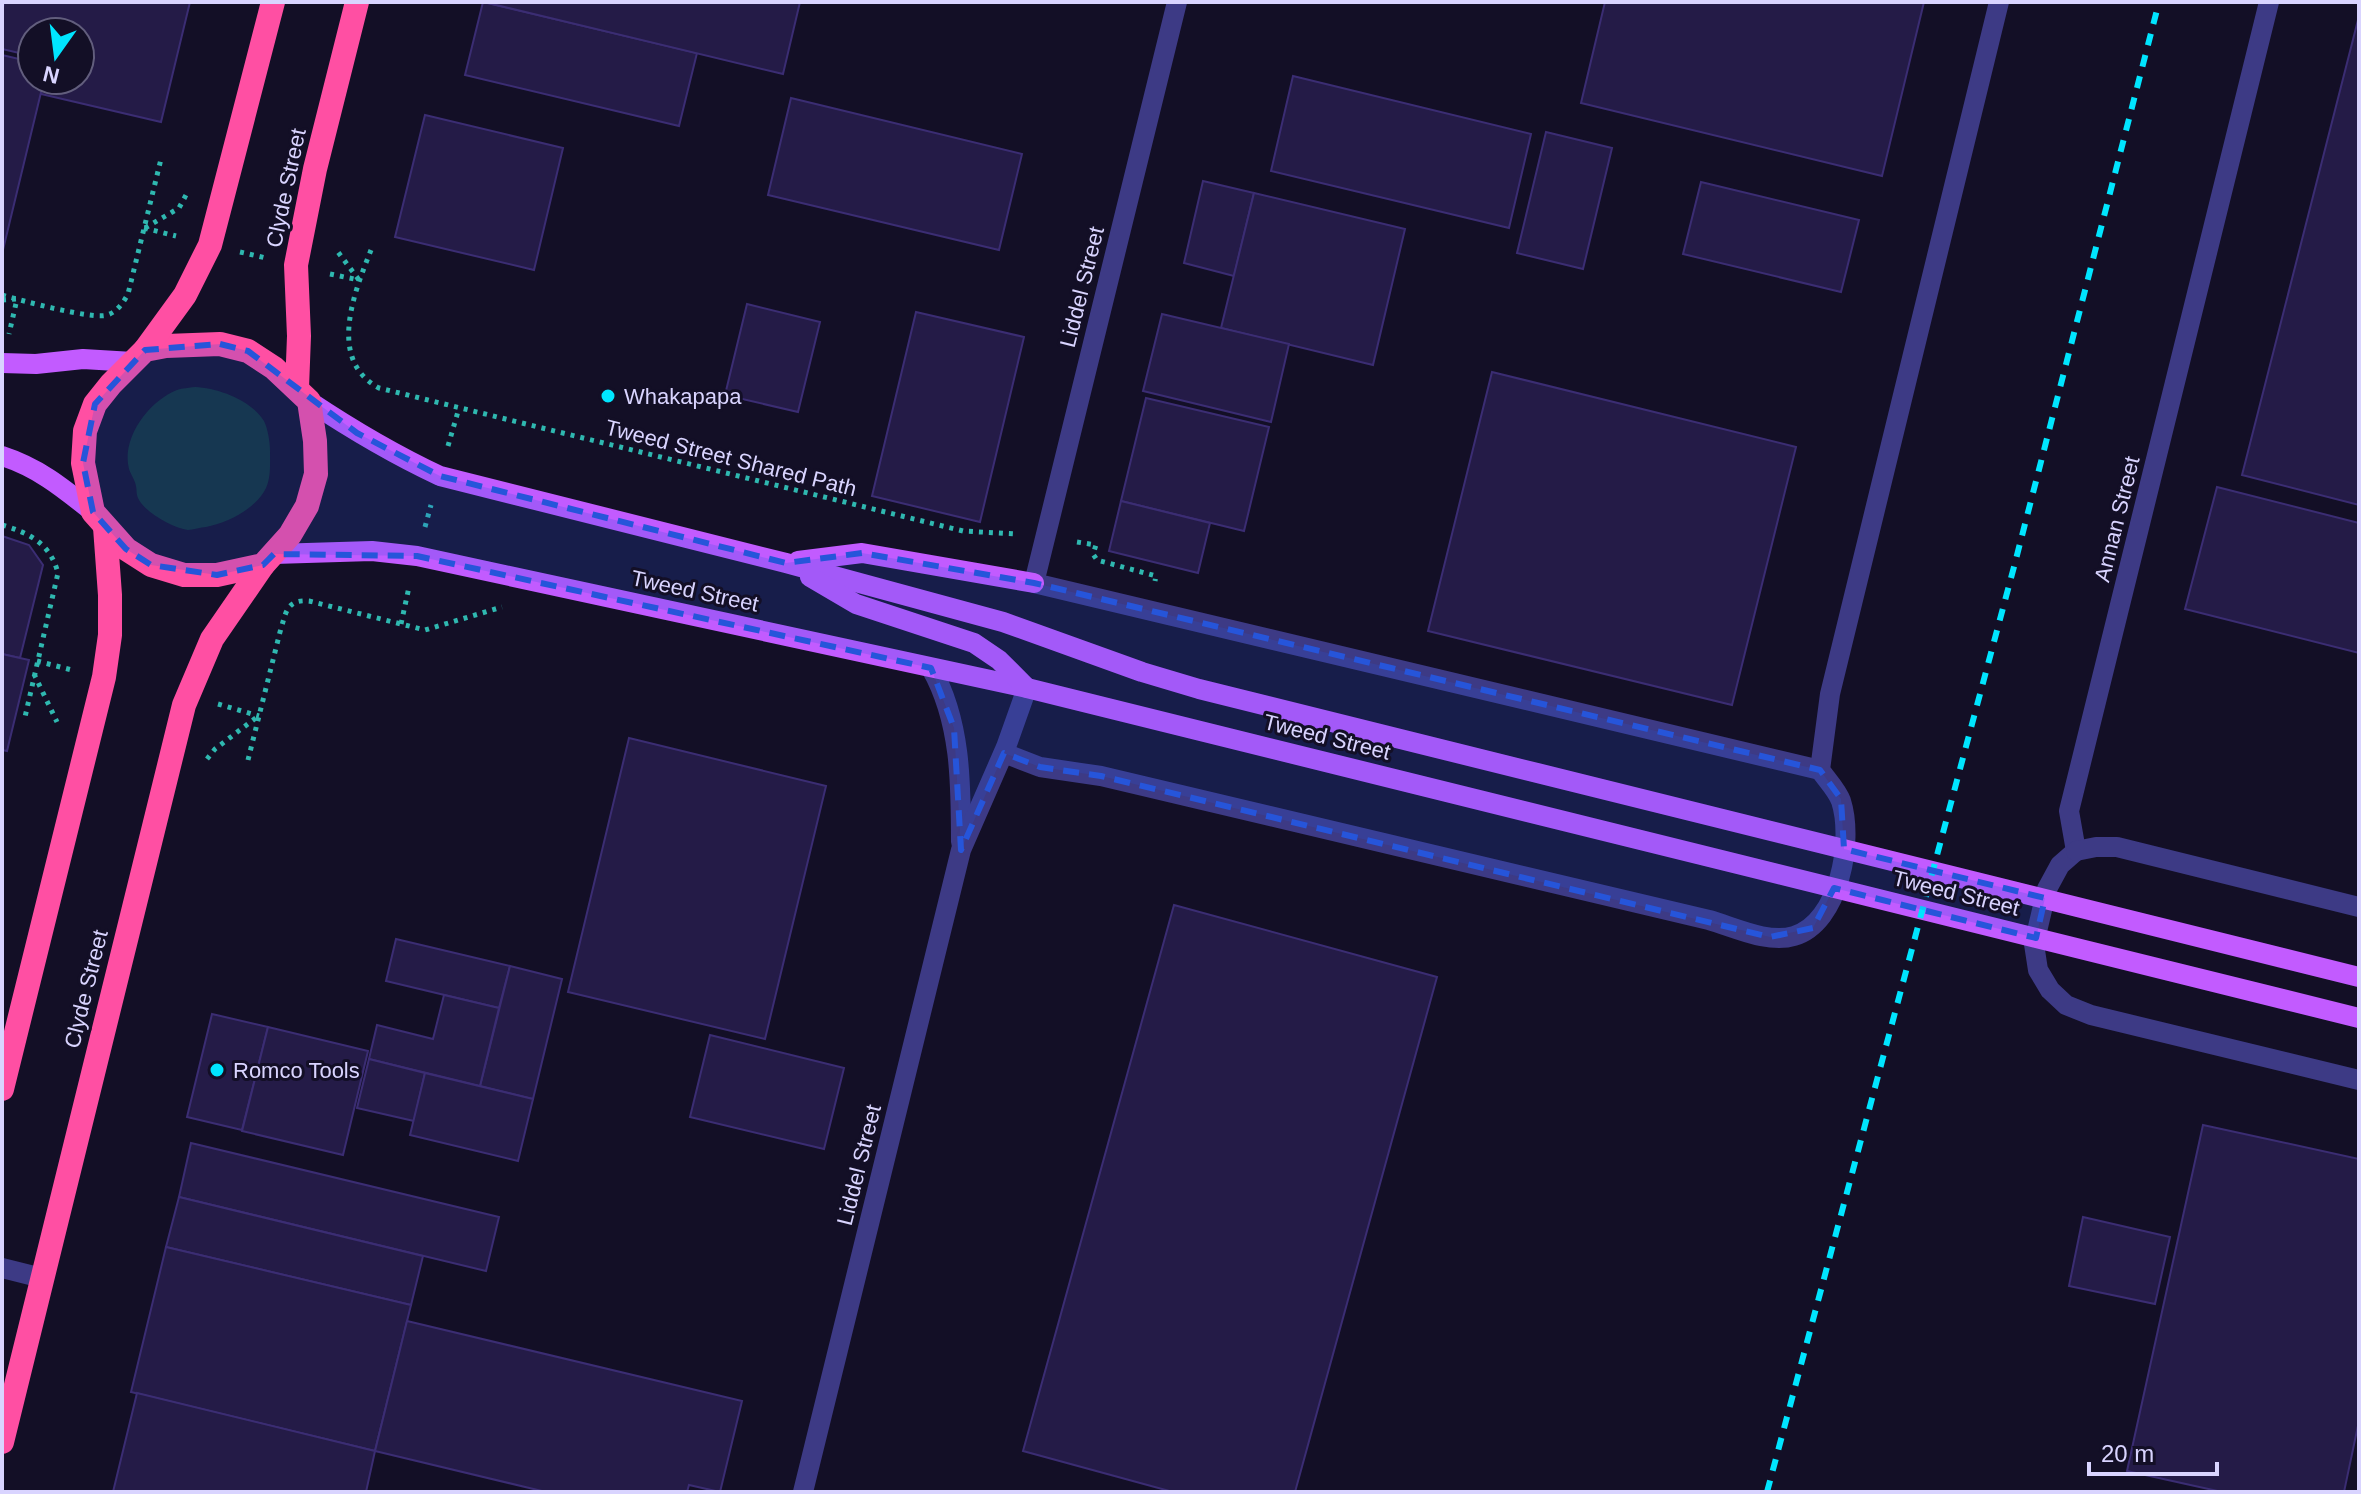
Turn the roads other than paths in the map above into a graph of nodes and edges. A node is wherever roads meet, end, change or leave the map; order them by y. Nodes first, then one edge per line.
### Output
1 (273, 2) edge
2 (357, 2) edge
3 (1177, 2) edge
4 (1999, 2) edge
5 (2269, 2) edge
6 (139, 356) junction
7 (2, 363) edge
8 (303, 394) junction
9 (2, 456) edge
10 (99, 520) junction
11 (269, 559) junction
12 (786, 563) junction
13 (1034, 583) junction
14 (931, 668) junction
15 (1027, 688) junction
16 (1004, 753) junction
17 (1820, 770) junction
18 (961, 850) junction
19 (2076, 851) junction
20 (2359, 907) edge
21 (2359, 977) edge
22 (2359, 1018) edge
23 (2359, 1080) edge
24 (2, 1089) edge
25 (2, 1268) edge
26 (42, 1278) junction
27 (2, 1442) edge
28 (803, 1492) edge

1 - 6 highway
2 - 8 highway, Clyde Street
3 - 13 street, Liddel Street
4 - 17 street
5 - 19 street, Annan Street
6 - 7 main road
6 - 8 highway
6 - 10 highway
8 - 11 highway, Clyde Street
8 - 12 main road, Tweed Street
9 - 10 main road
10 - 11 highway
10 - 24 highway
11 - 14 main road, Tweed Street
11 - 26 highway, Clyde Street
12 - 13 main road
12 - 15 main road
12 - 21 main road, Tweed Street
13 - 17 street
14 - 15 main road, Tweed Street
14 - 18 street, Liddel Street
15 - 16 street, Liddel Street
15 - 22 main road, Tweed Street
16 - 17 street
16 - 18 street, Liddel Street
18 - 28 street, Liddel Street
19 - 20 street
19 - 23 street
25 - 26 street
26 - 27 highway, Clyde Street

